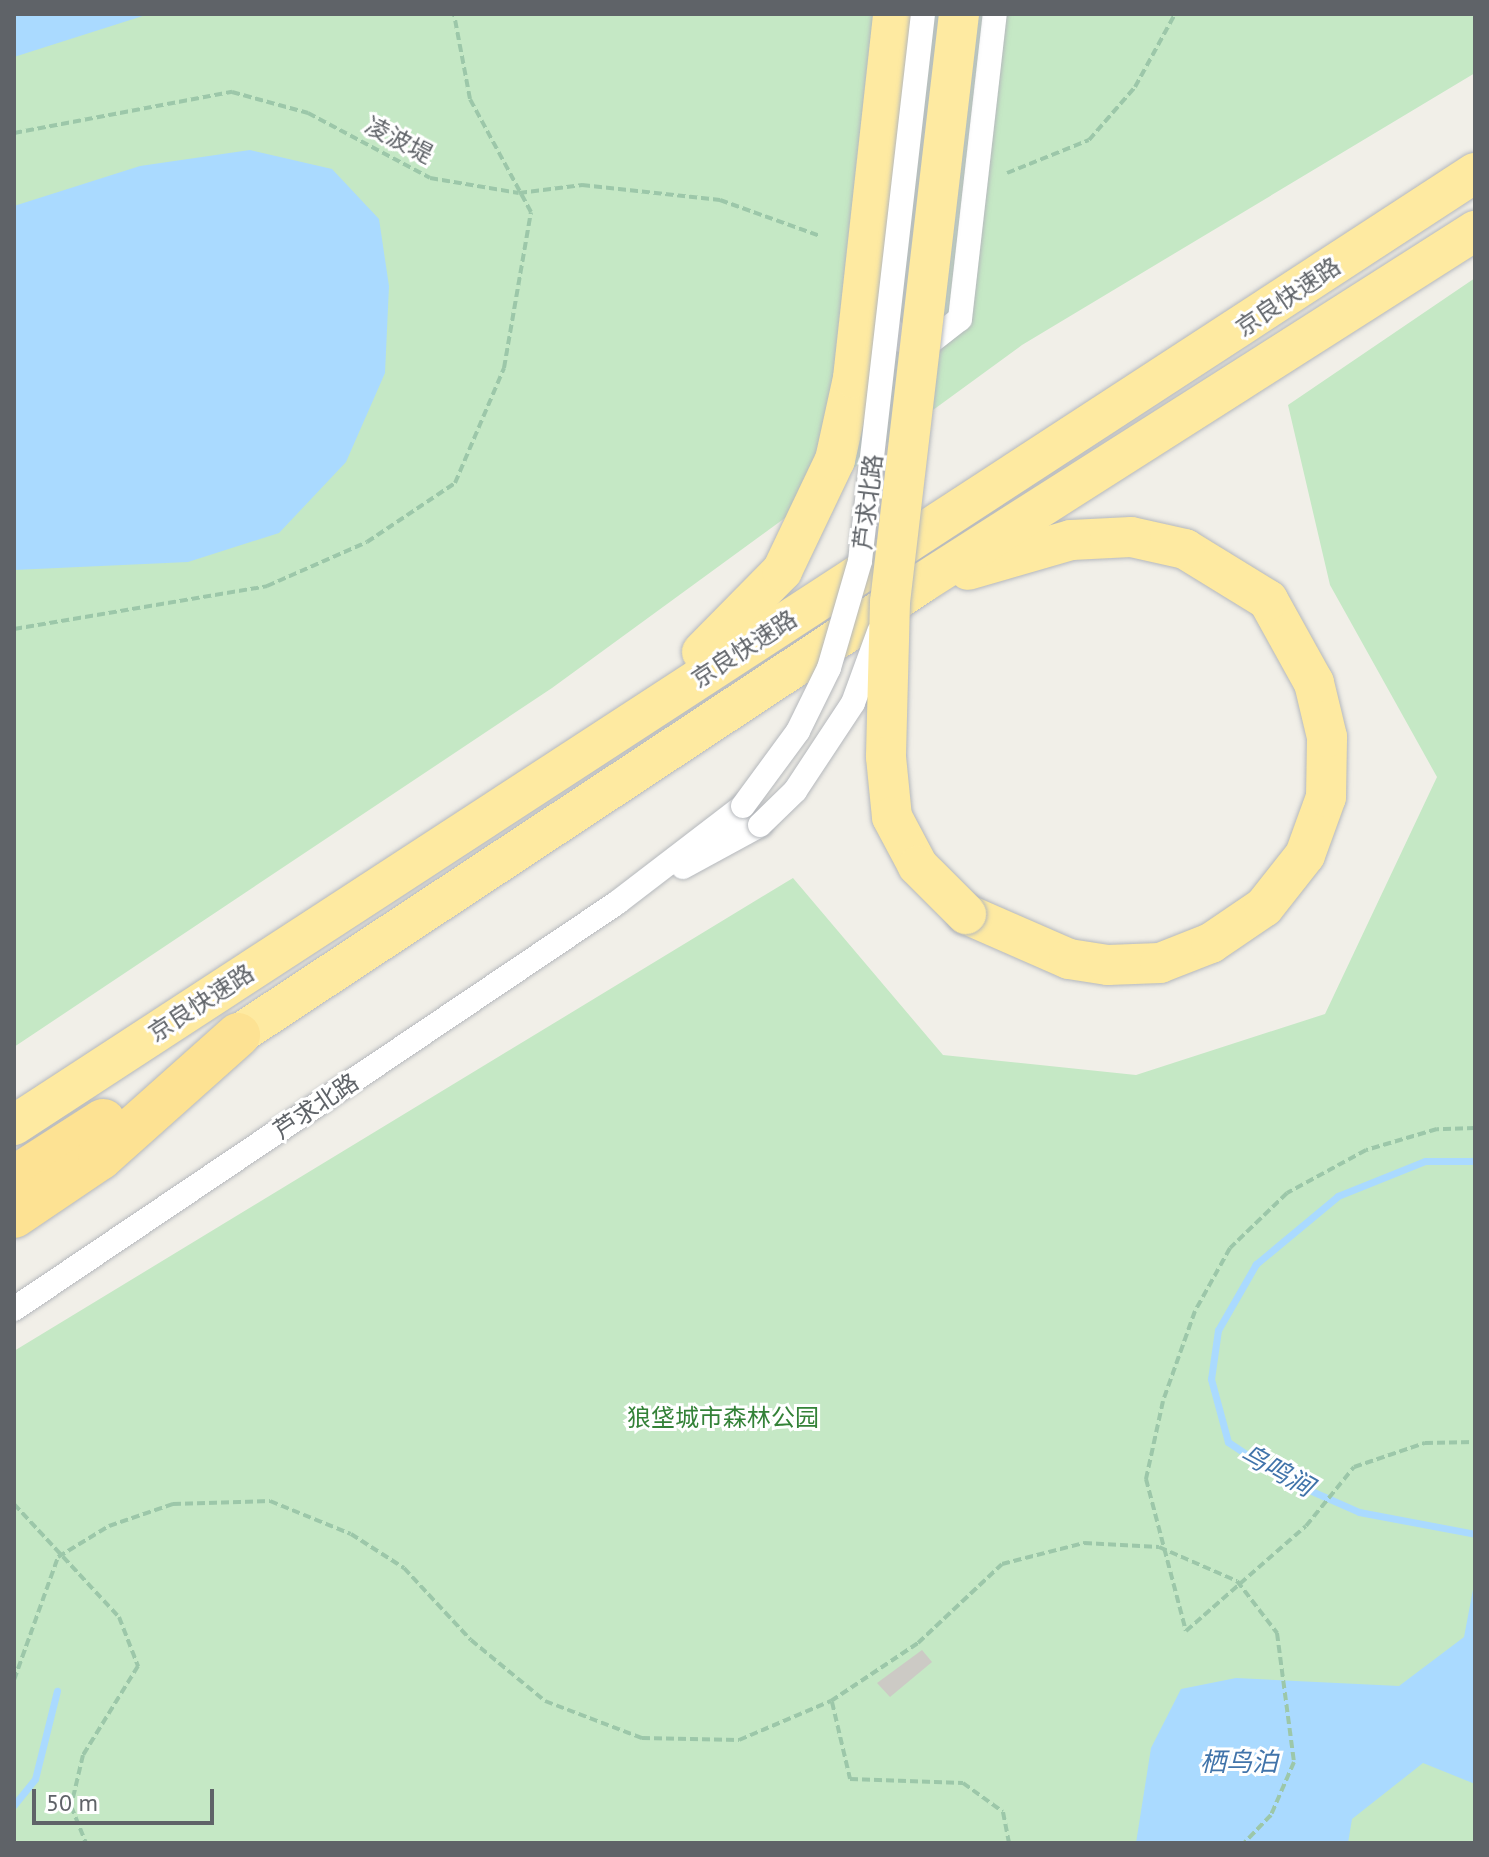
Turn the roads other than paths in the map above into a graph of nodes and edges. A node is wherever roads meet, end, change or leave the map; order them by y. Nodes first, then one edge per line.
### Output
1 (893, 14) edge
2 (923, 14) edge
3 (959, 14) edge
4 (995, 14) edge
5 (1475, 173) edge
6 (1475, 231) edge
7 (865, 270) junction
8 (906, 593) junction
9 (607, 737) junction
10 (618, 902) junction
11 (238, 1035) junction
12 (14, 1125) edge
13 (14, 1178) edge
14 (14, 1216) edge
15 (14, 1309) edge

1 - 7 highway
2 - 10 street, 芦求北路, bridge
3 - 8 highway, bridge
4 - 7 street
5 - 9 highway, 京良快速路
6 - 8 highway, 京良快速路
7 - 9 highway
8 - 8 highway, bridge
8 - 10 street, 芦求北路, bridge
8 - 11 highway, 京良快速路
9 - 12 highway, 京良快速路
10 - 15 street, 芦求北路
11 - 13 highway
11 - 14 highway

